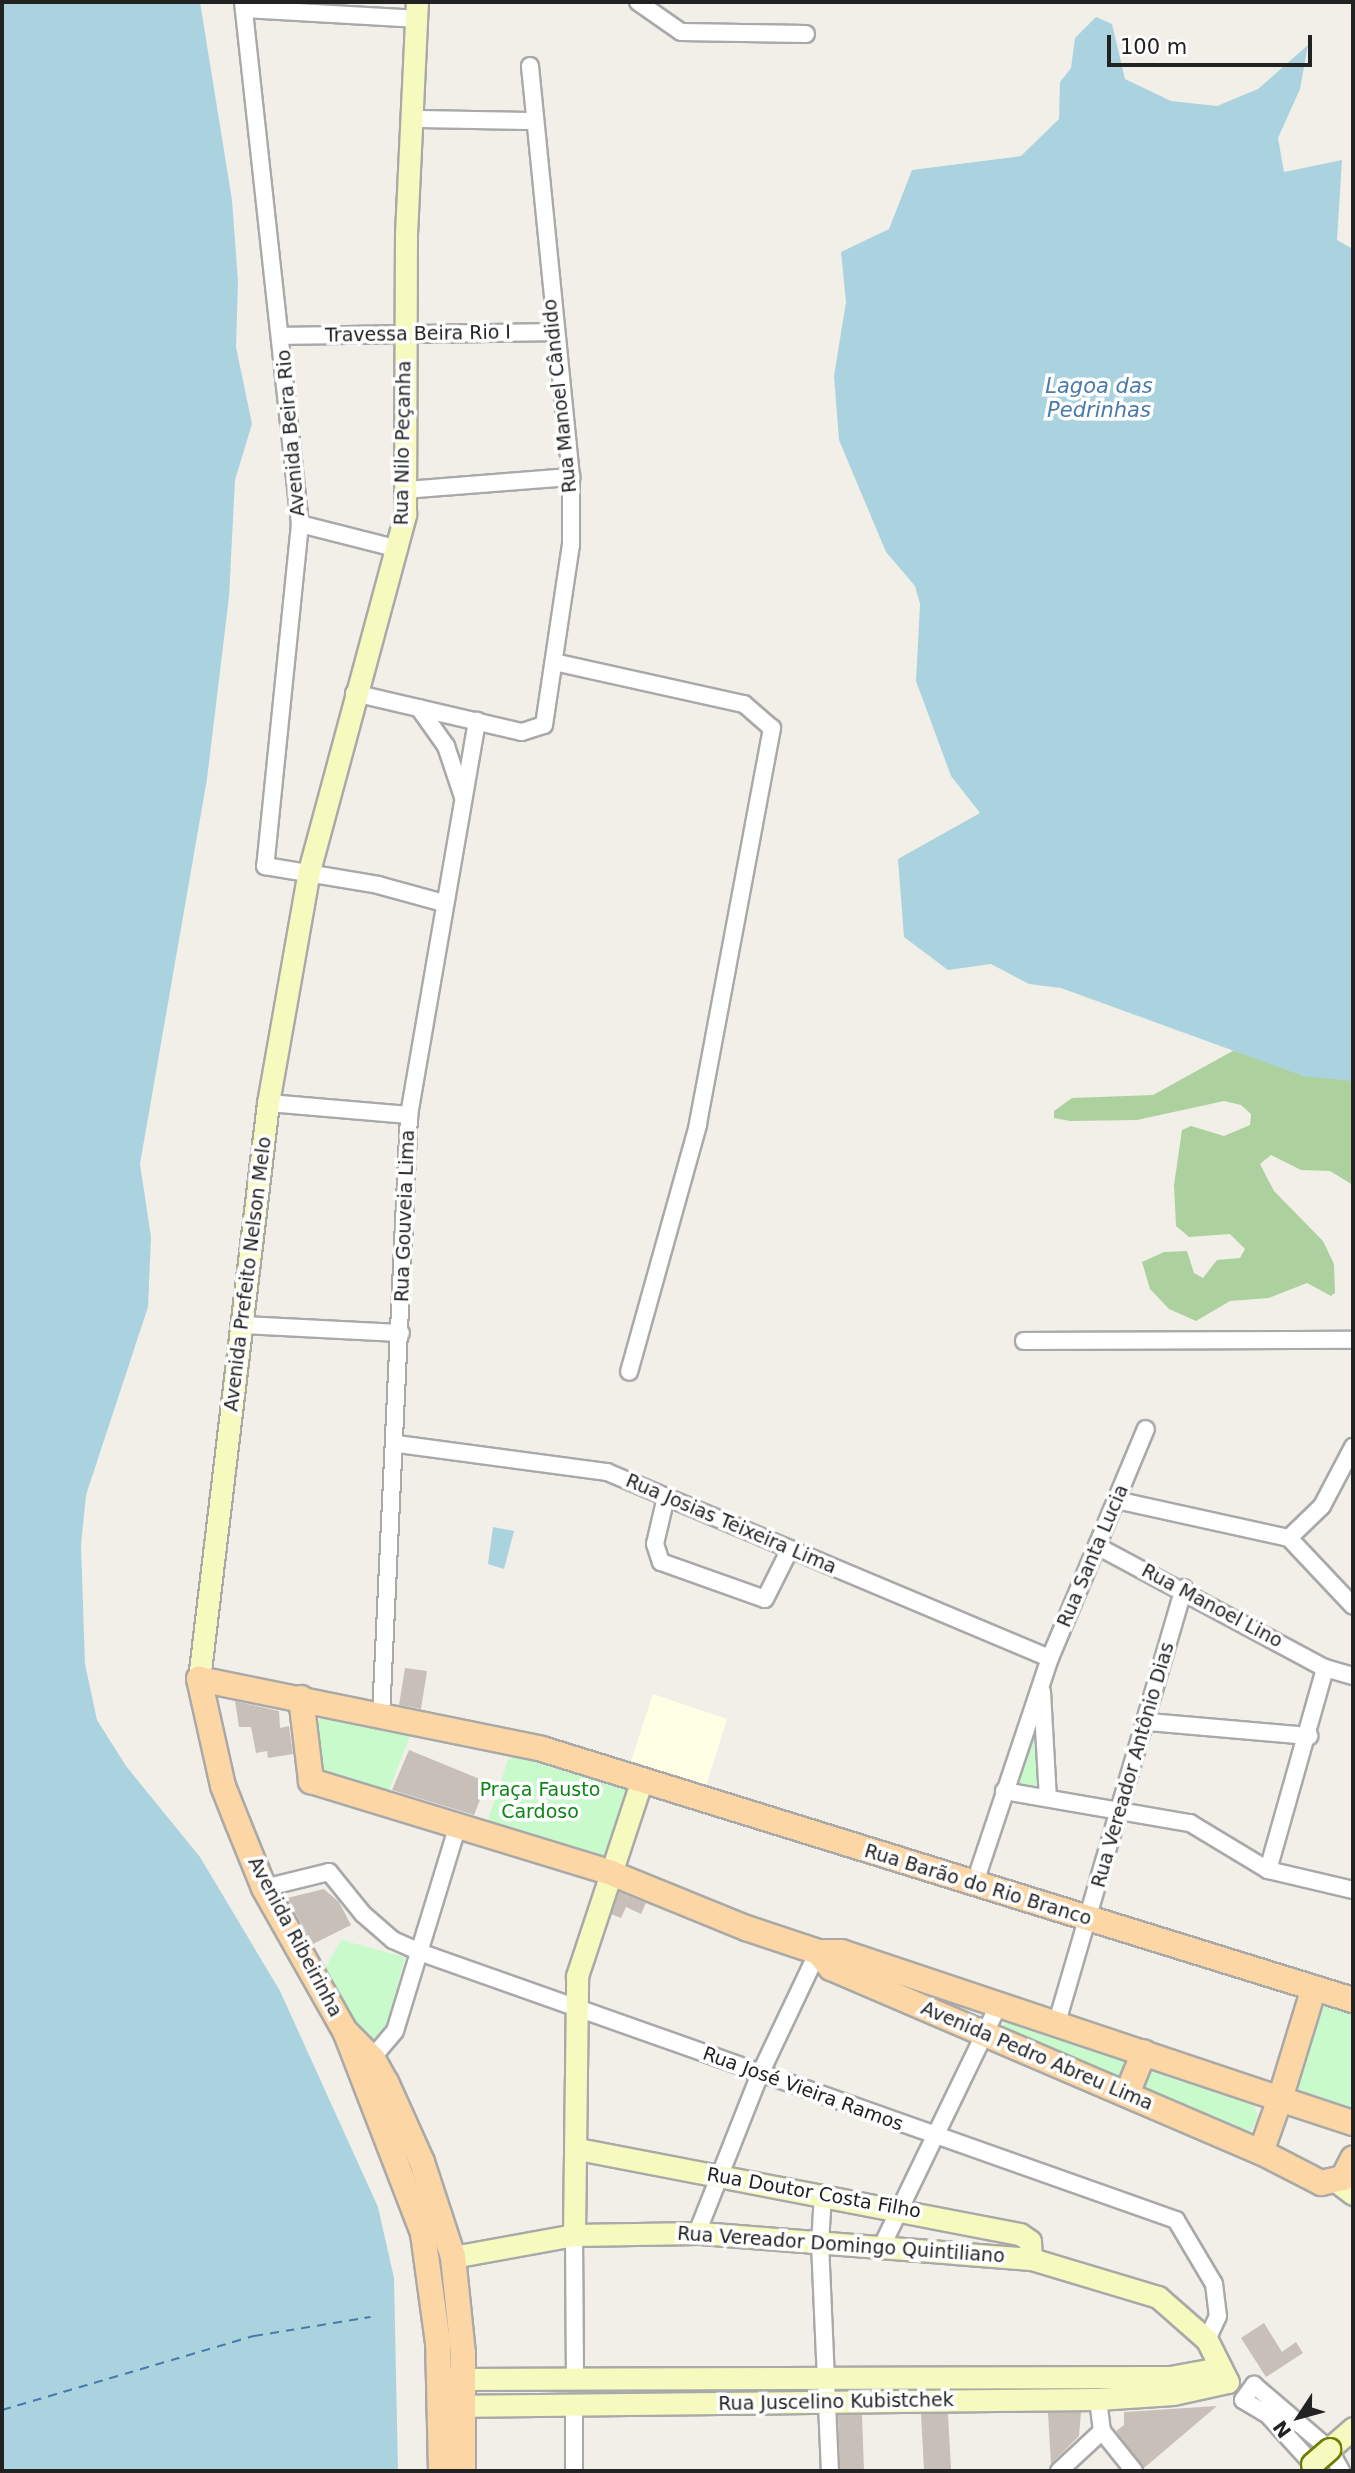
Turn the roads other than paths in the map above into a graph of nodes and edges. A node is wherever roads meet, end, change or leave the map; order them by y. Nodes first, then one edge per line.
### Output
1 (638, 2) edge
2 (243, 5) edge
3 (417, 10) edge
4 (806, 34) dead end
5 (530, 66) dead end
6 (414, 120) junction
7 (534, 121) junction
8 (554, 332) junction
9 (404, 335) junction
10 (282, 336) junction
11 (571, 477) junction
12 (405, 490) junction
13 (300, 524) junction
14 (399, 549) junction
15 (554, 662) junction
16 (354, 693) junction
17 (419, 708) junction
18 (477, 721) junction
19 (466, 809) junction
20 (309, 871) junction
21 (444, 903) junction
22 (268, 1102) junction
23 (409, 1115) junction
24 (242, 1325) junction
25 (401, 1333) junction
26 (1353, 1340) edge
27 (1024, 1341) dead end
28 (629, 1372) dead end
29 (1146, 1429) dead end
30 (397, 1444) junction
31 (1353, 1447) edge
32 (666, 1497) junction
33 (1116, 1500) junction
34 (1289, 1538) junction
35 (1097, 1546) junction
36 (790, 1549) junction
37 (1184, 1588) junction
38 (1353, 1606) edge
39 (1050, 1658) junction
40 (1325, 1668) junction
41 (1353, 1676) edge
42 (199, 1679) junction
43 (1041, 1683) junction
44 (301, 1698) junction
45 (382, 1716) junction
46 (1148, 1722) junction
47 (1309, 1736) junction
48 (642, 1780) junction
49 (1004, 1791) junction
50 (1048, 1798) junction
51 (1121, 1809) junction
52 (457, 1828) junction
53 (1268, 1870) junction
54 (611, 1873) junction
55 (974, 1885) junction
56 (264, 1888) junction
57 (1353, 1890) edge
58 (1088, 1918) junction
59 (818, 1952) junction
60 (422, 1953) junction
61 (1314, 1988) junction
62 (1353, 2000) edge
63 (999, 2004) junction
64 (578, 2007) junction
65 (1057, 2022) junction
66 (985, 2034) junction
67 (1144, 2052) junction
68 (365, 2065) junction
69 (760, 2074) junction
70 (1127, 2094) junction
71 (1280, 2099) junction
72 (1353, 2123) edge
73 (936, 2138) junction
74 (578, 2149) junction
75 (1261, 2152) junction
76 (1353, 2158) edge
77 (722, 2176) junction
78 (1345, 2188) edge
79 (823, 2195) junction
80 (901, 2208) junction
81 (696, 2233) junction
82 (573, 2235) junction
83 (820, 2243) junction
84 (880, 2250) junction
85 (453, 2257) junction
86 (1031, 2259) junction
87 (1207, 2340) junction
88 (1224, 2375) junction
89 (437, 2376) junction
90 (826, 2376) junction
91 (575, 2378) junction
92 (543, 2379) junction
93 (462, 2381) junction
94 (1171, 2385) junction
95 (1247, 2395) junction
96 (1098, 2399) junction
97 (828, 2401) junction
98 (453, 2406) junction
99 (546, 2406) junction
100 (573, 2406) junction
101 (1353, 2428) edge
102 (1102, 2431) junction
103 (1319, 2465) edge
104 (441, 2471) edge
105 (463, 2471) edge
106 (574, 2471) edge
107 (830, 2471) edge
108 (1059, 2471) edge
109 (1134, 2471) edge
110 (1341, 2471) edge

1 - 4 street
2 - 3 street
2 - 10 street, Avenida Beira Rio
3 - 6 street, Rua Nilo Peçanha
5 - 7 street, Rua Manoel Cândido
6 - 7 street
6 - 9 street, Rua Nilo Peçanha
7 - 8 street, Rua Manoel Cândido
8 - 9 street, Travessa Beira Rio I
8 - 11 street, Rua Manoel Cândido
9 - 10 street, Travessa Beira Rio I
9 - 12 street, Rua Nilo Peçanha
10 - 13 street, Avenida Beira Rio
11 - 12 street
11 - 15 street, Rua Manoel Cândido
12 - 14 street, Rua Nilo Peçanha
13 - 14 street
13 - 20 street, Avenida Beira Rio
14 - 16 street, Rua Nilo Peçanha
15 - 18 street, Rua Manoel Cândido
15 - 28 street
16 - 17 street
16 - 20 street, Rua Nilo Peçanha
17 - 18 street
17 - 19 street
18 - 19 street, Rua Gouveia Lima
19 - 21 street, Rua Gouveia Lima
20 - 21 street
20 - 22 street, Avenida Prefeito Nelson Melo
21 - 23 street, Rua Gouveia Lima
22 - 23 street
22 - 24 street, Avenida Prefeito Nelson Melo
23 - 25 street, Rua Gouveia Lima
24 - 25 street
24 - 42 street, Avenida Prefeito Nelson Melo
25 - 30 street, Rua Gouveia Lima
26 - 27 street
29 - 33 street, Rua Santa Lucia
30 - 32 street, Rua Josias Teixeira Lima
30 - 45 street, Rua Gouveia Lima
31 - 34 street
32 - 36 street, Rua Josias Teixeira Lima
32 - 36 street
33 - 34 street
33 - 35 street, Rua Santa Lucia
34 - 38 street
35 - 37 street, Rua Manoel Lino
35 - 39 street, Rua Santa Lucia
36 - 39 street, Rua Josias Teixeira Lima
37 - 40 street, Rua Manoel Lino
37 - 46 street, Rua Vereador Antônio Dias
39 - 43 street, Rua Santa Lucia
40 - 41 street, Rua Manoel Lino
40 - 47 street
42 - 44 main road
42 - 56 main road, Avenida Ribeirinha
43 - 49 street, Rua Santa Lucia
43 - 50 street
44 - 45 main road
44 - 52 main road
45 - 48 main road
46 - 47 street
46 - 51 street, Rua Vereador Antônio Dias
47 - 53 street
48 - 54 street
48 - 55 main road, Rua Barão do Rio Branco
49 - 50 street
49 - 55 street, Rua Santa Lucia
50 - 51 street
51 - 53 street
51 - 58 street, Rua Vereador Antônio Dias
52 - 54 main road
52 - 60 street
53 - 57 street
54 - 59 main road, Avenida Pedro Abreu Lima
54 - 64 street
55 - 58 main road, Rua Barão do Rio Branco
56 - 60 street, Rua José Vieira Ramos
56 - 68 main road, Avenida Ribeirinha
58 - 61 main road, Rua Barão do Rio Branco
58 - 65 street, Rua Vereador Antônio Dias
59 - 63 main road, Avenida Pedro Abreu Lima
59 - 66 main road, Avenida Pedro Abreu Lima
59 - 69 street
60 - 64 street, Rua José Vieira Ramos
60 - 68 street
61 - 62 main road, Rua Barão do Rio Branco
61 - 71 main road
63 - 65 main road, Avenida Pedro Abreu Lima
63 - 66 street
64 - 69 street, Rua José Vieira Ramos
64 - 74 street
65 - 67 main road, Avenida Pedro Abreu Lima
66 - 70 main road, Avenida Pedro Abreu Lima
66 - 73 street
67 - 70 main road
67 - 71 main road, Avenida Pedro Abreu Lima
68 - 85 main road
68 - 89 main road
69 - 73 street, Rua José Vieira Ramos
69 - 77 street
70 - 75 main road, Avenida Pedro Abreu Lima
71 - 72 main road, Avenida Pedro Abreu Lima
71 - 75 main road
73 - 80 street
73 - 87 street, Rua José Vieira Ramos
74 - 77 street, Rua Doutor Costa Filho
74 - 82 street
75 - 78 main road, Avenida Pedro Abreu Lima
76 - 78 main road
77 - 79 street, Rua Doutor Costa Filho
77 - 81 street
79 - 80 street, Rua Doutor Costa Filho
79 - 83 street
80 - 84 street
80 - 86 street, Rua Doutor Costa Filho
81 - 82 street, Rua Vereador Domingo Quintiliano
81 - 83 street, Rua Vereador Domingo Quintiliano
82 - 85 street, Rua Vereador Domingo Quintiliano
82 - 91 street
83 - 84 street, Rua Vereador Domingo Quintiliano
83 - 90 street
84 - 86 street, Rua Vereador Domingo Quintiliano
85 - 93 main road
86 - 87 street, Rua Vereador Domingo Quintiliano
87 - 88 street
88 - 94 street, Rua Juscelino Kubistchek
88 - 95 street
89 - 93 street, Rua Juscelino Kubistchek
89 - 98 main road
90 - 91 street, Rua Juscelino Kubistchek
90 - 94 street, Rua Juscelino Kubistchek
90 - 97 street
91 - 92 street, Rua Juscelino Kubistchek
92 - 93 street, Rua Juscelino Kubistchek
92 - 99 street
93 - 98 main road
94 - 96 street, Rua Juscelino Kubistchek
95 - 103 street
95 - 103 street
96 - 97 street, Rua Juscelino Kubistchek
96 - 102 street
97 - 100 street, Rua Juscelino Kubistchek
97 - 107 street
98 - 99 street, Rua Juscelino Kubistchek
98 - 104 main road
98 - 105 main road
99 - 100 street, Rua Juscelino Kubistchek
100 - 106 street
101 - 103 street
102 - 108 street
102 - 109 street
103 - 110 street

